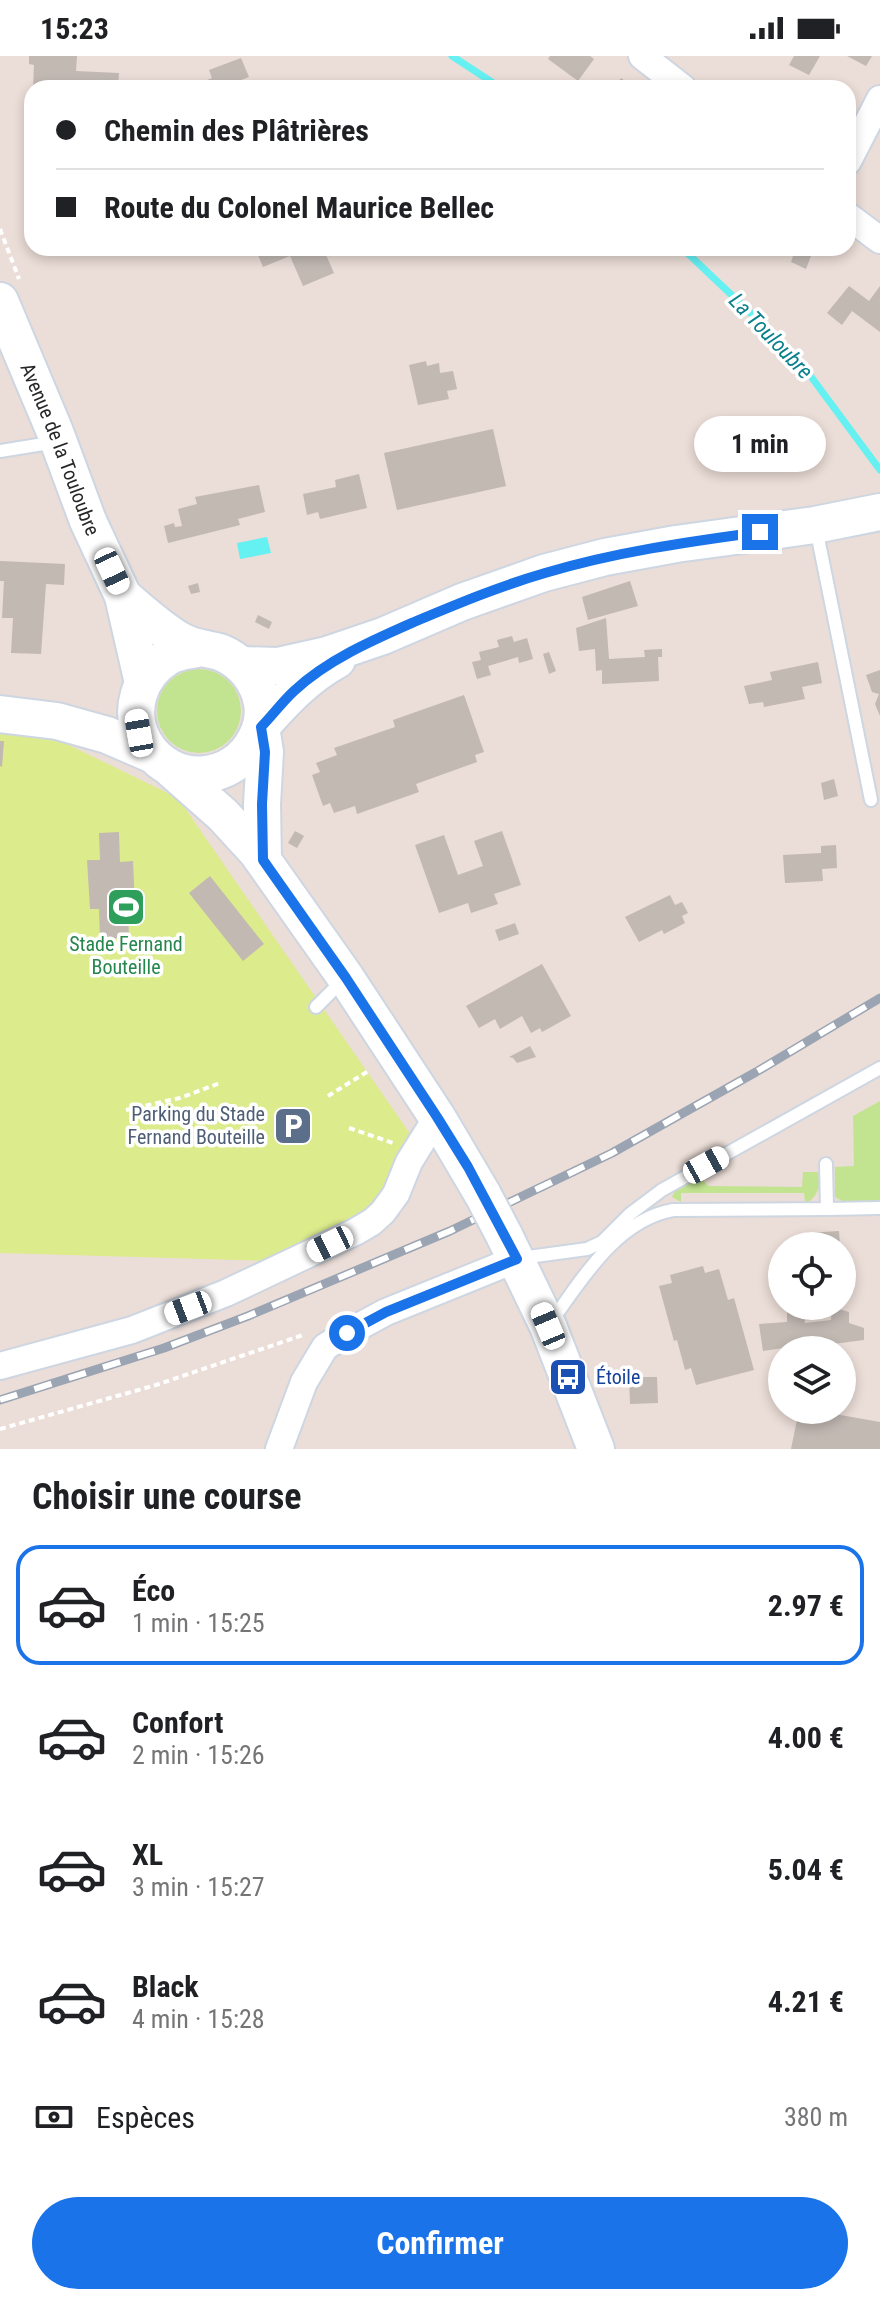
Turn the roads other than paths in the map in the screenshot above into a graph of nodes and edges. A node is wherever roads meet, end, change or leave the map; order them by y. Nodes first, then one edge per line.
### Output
1 (651, 59) edge
2 (674, 80) edge
3 (880, 99) edge
4 (856, 146) edge
5 (856, 222) edge
6 (880, 240) edge
7 (10, 292) edge
8 (58, 442) junction
9 (0, 451) edge
10 (874, 513) edge
11 (815, 525) junction
12 (123, 596) junction
13 (383, 636) junction
14 (197, 649) junction
15 (241, 665) junction
16 (140, 688) junction
17 (0, 714) edge
18 (57, 721) junction
19 (255, 740) junction
20 (161, 761) junction
21 (871, 800) dead end
22 (260, 856) junction
23 (346, 978) junction
24 (316, 1007) dead end
25 (880, 1068) edge
26 (428, 1131) junction
27 (826, 1164) dead end
28 (880, 1208) edge
29 (827, 1209) junction
30 (510, 1247) junction
31 (548, 1326) junction
32 (0, 1366) edge
33 (279, 1449) edge
34 (596, 1449) edge

1 - 2 street
3 - 4 street
5 - 6 street
7 - 8 main road, Avenue de la Touloubre
8 - 9 lane
8 - 12 main road, Avenue de la Touloubre
10 - 11 main road
11 - 13 main road
11 - 21 lane
12 - 14 main road
12 - 16 main road
13 - 15 main road
13 - 19 main road
14 - 15 main road
14 - 16 main road
15 - 19 main road
16 - 18 main road
16 - 20 main road
17 - 18 main road
18 - 20 main road
19 - 20 main road
19 - 22 main road
20 - 22 main road
22 - 23 main road
23 - 24 lane
23 - 26 main road
25 - 30 lane
26 - 30 main road, bridge
26 - 32 street
27 - 29 lane
28 - 29 lane
29 - 31 lane
30 - 31 main road
30 - 33 street
31 - 34 main road

